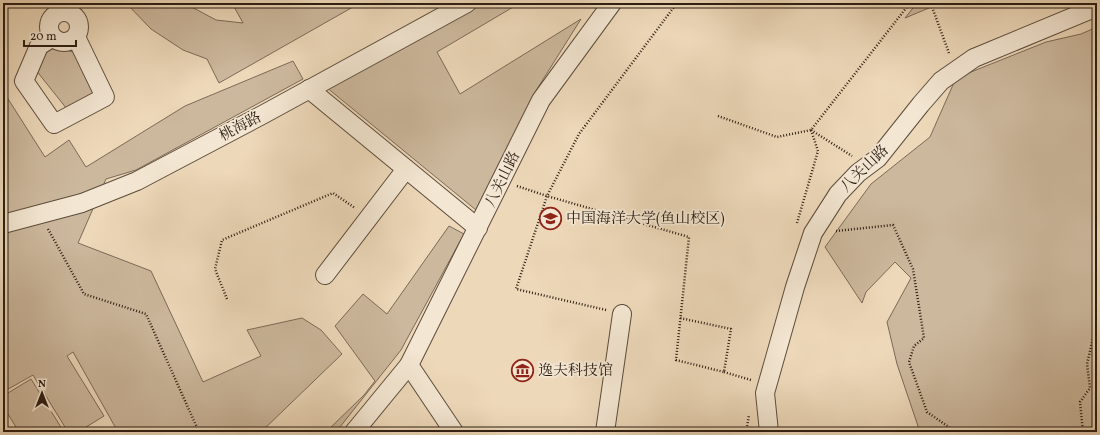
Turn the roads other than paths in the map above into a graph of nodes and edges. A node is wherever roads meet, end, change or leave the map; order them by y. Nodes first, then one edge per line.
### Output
1 (467, 3) edge
2 (612, 3) edge
3 (55, 7) edge
4 (1097, 7) edge
5 (53, 37) junction
6 (76, 37) junction
7 (309, 89) junction
8 (406, 169) junction
9 (3, 224) edge
10 (478, 228) junction
11 (325, 275) dead end
12 (622, 314) road end
13 (409, 365) junction
14 (354, 432) edge
15 (454, 432) edge
16 (605, 432) edge
17 (769, 432) edge

1 - 7 lane, 桃海路
2 - 10 lane, 八关山路
3 - 5 lane
3 - 6 lane
4 - 17 lane, 八关山路
5 - 6 lane
5 - 6 lane
7 - 8 lane
7 - 9 lane, 桃海路
8 - 10 lane
8 - 11 lane
10 - 13 lane, 八关山路
12 - 16 lane
13 - 14 lane, 八关山路
13 - 15 lane

